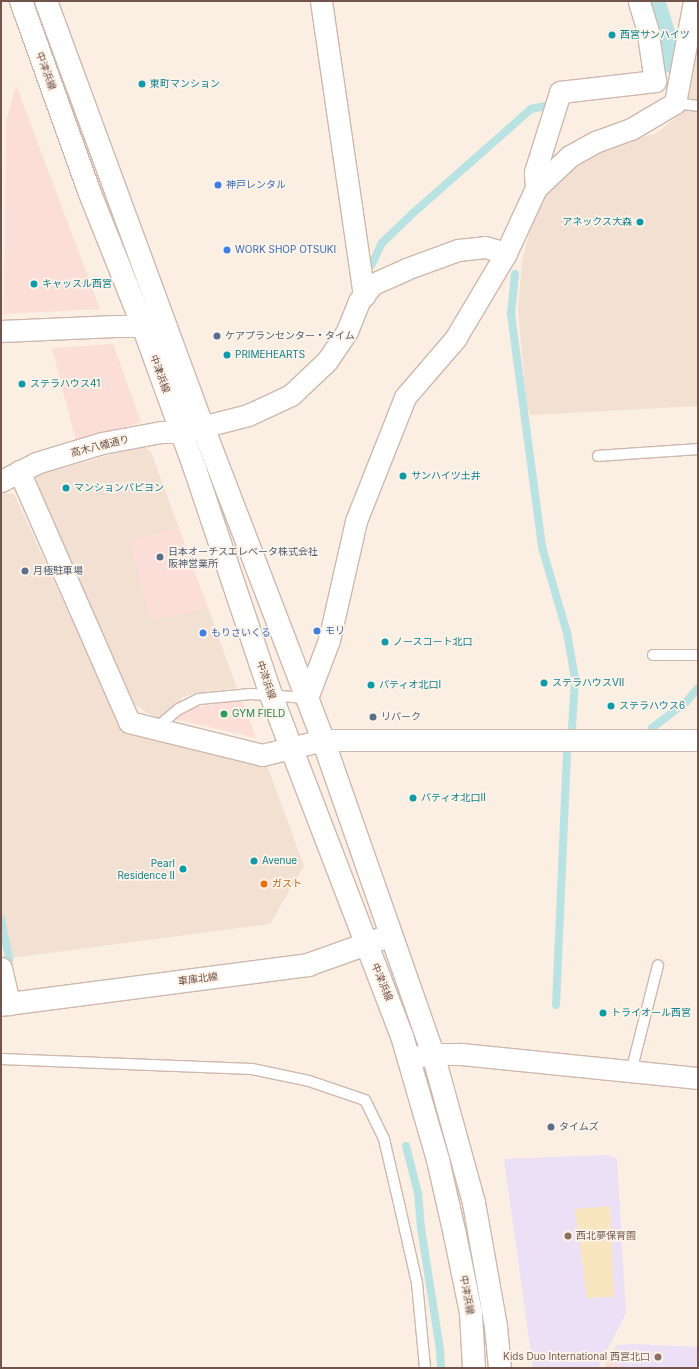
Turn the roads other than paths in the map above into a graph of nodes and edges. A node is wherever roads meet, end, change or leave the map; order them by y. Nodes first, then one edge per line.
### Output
1 (21, 1) edge
2 (46, 1) edge
3 (321, 1) edge
4 (639, 1) edge
5 (694, 1) edge
6 (681, 77) junction
7 (655, 81) junction
8 (676, 103) junction
9 (698, 106) edge
10 (536, 188) junction
11 (506, 253) junction
12 (364, 296) junction
13 (143, 326) junction
14 (167, 326) junction
15 (1, 331) edge
16 (203, 427) junction
17 (182, 432) junction
18 (698, 448) edge
19 (598, 456) dead end
20 (10, 476) edge
21 (653, 655) dead end
22 (698, 656) edge
23 (271, 695) junction
24 (307, 698) junction
25 (156, 728) junction
26 (323, 740) junction
27 (698, 740) edge
28 (291, 749) junction
29 (391, 934) junction
30 (366, 944) junction
31 (658, 965) dead end
32 (1, 968) edge
33 (5, 1004) edge
34 (433, 1054) junction
35 (408, 1058) junction
36 (1, 1059) edge
37 (631, 1072) junction
38 (698, 1078) edge
39 (426, 1368) edge
40 (474, 1368) edge
41 (500, 1368) edge

1 - 13 street, 中津浜線
2 - 14 street
3 - 12 street
4 - 7 street
5 - 6 street
6 - 7 street
6 - 8 street
7 - 10 street
8 - 9 lane
8 - 10 street
10 - 11 street
11 - 12 street, 高木八幡通り
11 - 24 street
12 - 16 street, 高木八幡通り
13 - 14 street
13 - 15 street
13 - 17 street, 中津浜線
14 - 16 street
16 - 17 street, 高木八幡通り
16 - 24 street
17 - 20 street, 高木八幡通り
17 - 23 street, 中津浜線
18 - 19 lane
20 - 25 street
21 - 22 lane
23 - 24 lane
23 - 25 lane
23 - 28 street, 中津浜線
24 - 26 street
25 - 28 street
26 - 27 street
26 - 28 street
26 - 29 street
28 - 30 street, 中津浜線
29 - 30 street, 車庫北線
29 - 34 street
30 - 33 street, 車庫北線
30 - 35 street, 中津浜線
31 - 37 lane
32 - 33 street
34 - 35 street
34 - 37 street
34 - 41 street
35 - 40 street, 中津浜線
36 - 39 lane
37 - 38 street

